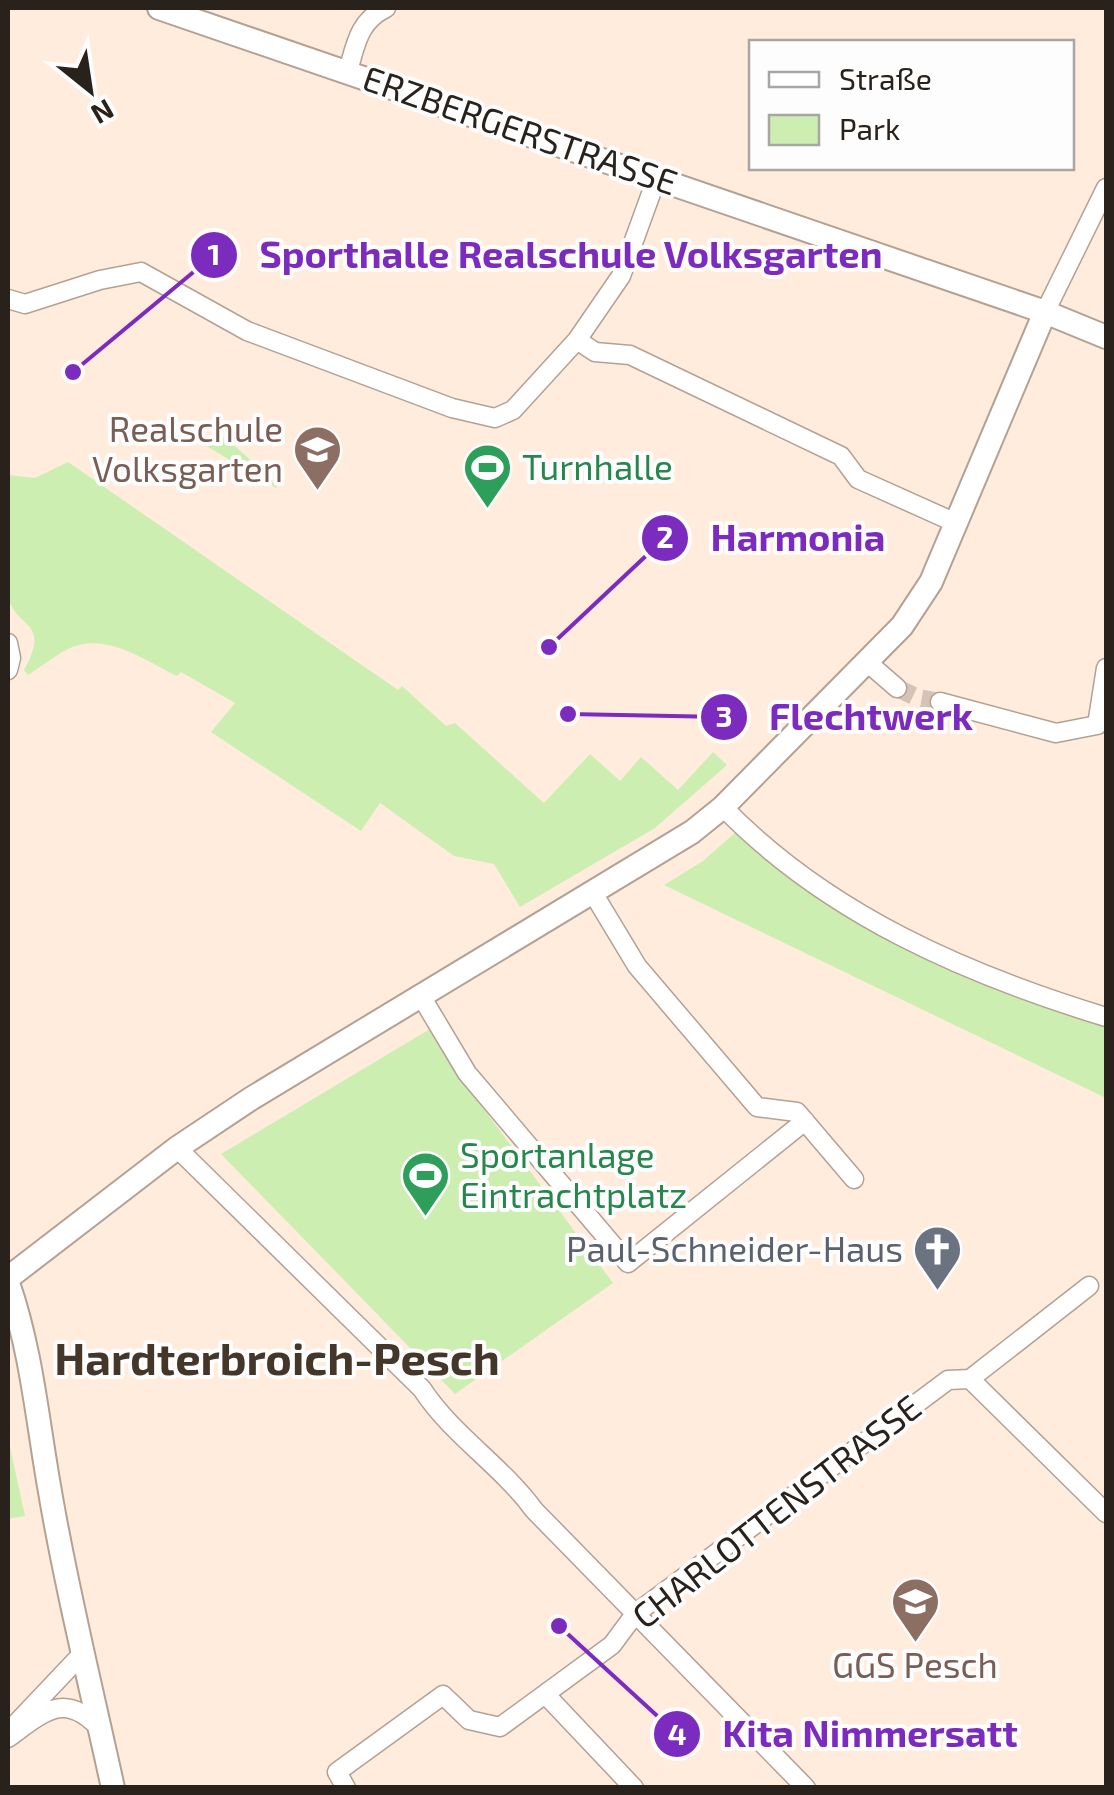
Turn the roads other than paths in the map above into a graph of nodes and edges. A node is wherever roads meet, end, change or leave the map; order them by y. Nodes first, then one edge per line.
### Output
1 (160, 8) edge
2 (386, 8) edge
3 (348, 71) junction
4 (656, 180) junction
5 (1106, 188) edge
6 (8, 299) edge
7 (1045, 312) junction
8 (1106, 337) edge
9 (576, 340) junction
10 (956, 523) junction
11 (8, 643) edge
12 (867, 662) junction
13 (1106, 668) edge
14 (8, 670) edge
15 (896, 688) tunnel mouth
16 (940, 702) tunnel mouth
17 (1102, 726) edge
18 (723, 806) junction
19 (593, 893) junction
20 (421, 996) junction
21 (1106, 1016) edge
22 (805, 1121) junction
23 (177, 1148) junction
24 (854, 1179) dead end
25 (8, 1280) edge
26 (1089, 1286) dead end
27 (970, 1379) junction
28 (1106, 1513) edge
29 (635, 1614) junction
30 (82, 1654) junction
31 (546, 1695) junction
32 (101, 1730) junction
33 (8, 1736) edge
34 (114, 1788) edge
35 (346, 1788) edge
36 (634, 1788) edge
37 (806, 1788) edge

1 - 3 street, ERZBERGERSTRASSE
2 - 3 street
3 - 4 street, ERZBERGERSTRASSE
4 - 7 street, ERZBERGERSTRASSE
4 - 9 street
5 - 7 street
6 - 9 street
7 - 8 street, ERZBERGERSTRASSE
7 - 10 street
9 - 10 street
10 - 12 street
11 - 14 street
12 - 15 street
12 - 18 street
13 - 17 street
16 - 17 street
18 - 19 street
18 - 21 street
19 - 20 street
19 - 22 street
20 - 22 street
20 - 23 street
22 - 24 street
23 - 25 street
23 - 29 street
25 - 30 street
26 - 27 street, CHARLOTTENSTRASSE
27 - 28 street
27 - 29 street, CHARLOTTENSTRASSE
29 - 31 street, CHARLOTTENSTRASSE
29 - 37 street
30 - 32 street
30 - 33 street
31 - 35 street, CHARLOTTENSTRASSE
31 - 36 street
32 - 33 street
32 - 34 street

